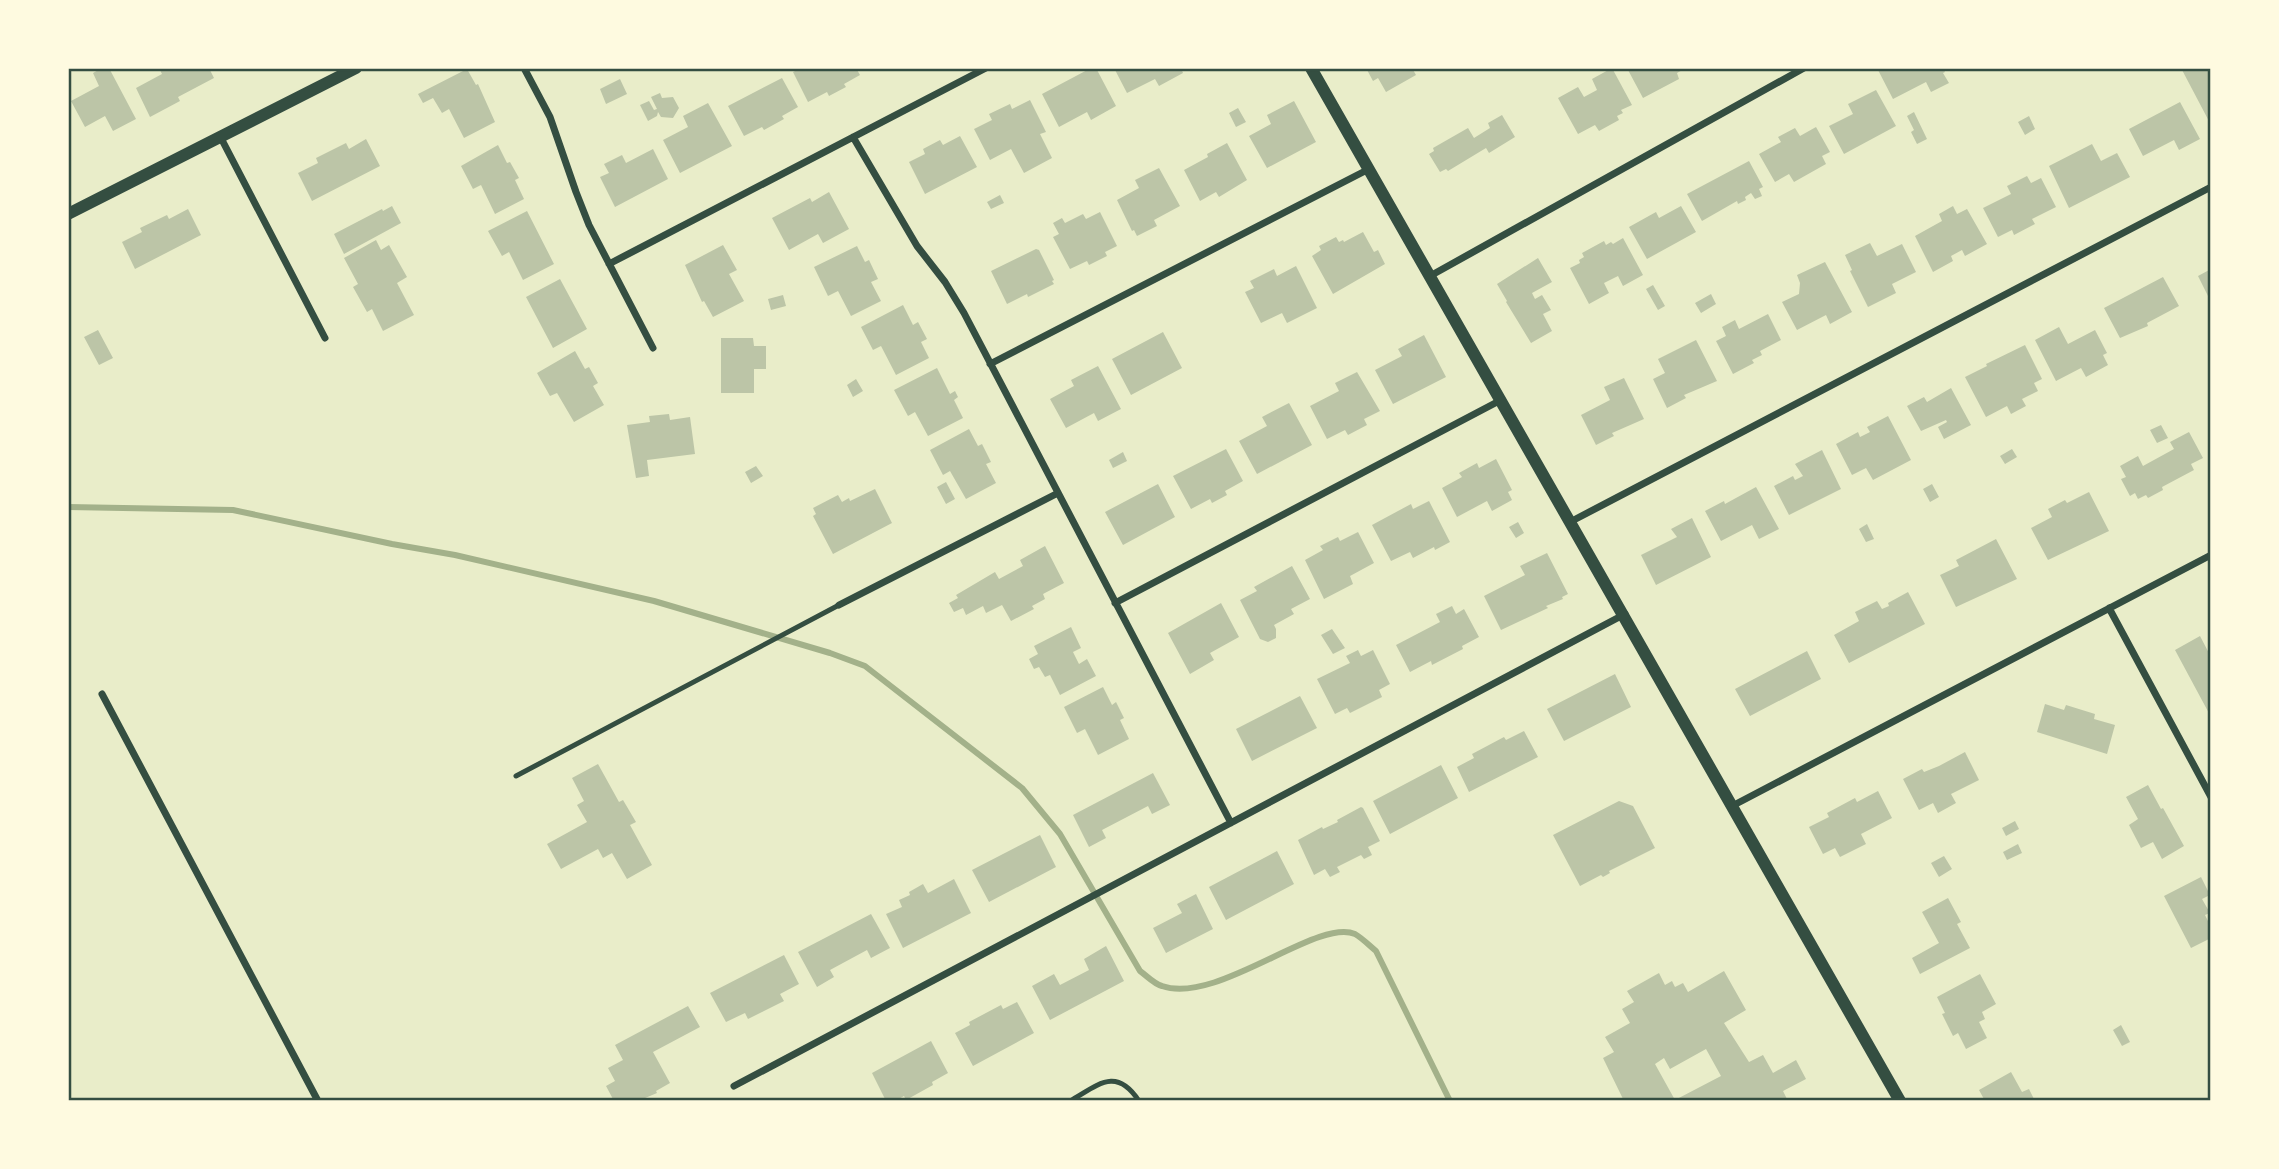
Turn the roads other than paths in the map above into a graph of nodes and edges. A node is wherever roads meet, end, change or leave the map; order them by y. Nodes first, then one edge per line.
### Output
1 (524, 68) edge
2 (986, 68) edge
3 (1311, 68) edge
4 (1804, 68) edge
5 (347, 70) edge
6 (853, 137) junction
7 (221, 138) junction
8 (1369, 169) junction
9 (2211, 187) edge
10 (68, 214) edge
11 (609, 264) junction
12 (1430, 276) junction
13 (325, 338) dead end
14 (653, 348) dead end
15 (990, 364) junction
16 (1501, 400) junction
17 (1058, 493) junction
18 (1570, 522) junction
19 (2211, 555) edge
20 (1115, 603) junction
21 (839, 605) joint
22 (2109, 608) junction
23 (1625, 614) junction
24 (102, 694) dead end
25 (516, 776) dead end
26 (2211, 797) edge
27 (1734, 805) junction
28 (1231, 823) junction
29 (734, 1086) dead end
30 (318, 1101) edge
31 (1070, 1101) edge
32 (1139, 1101) edge
33 (1900, 1101) edge

1 - 11 street
2 - 6 street
3 - 8 street
4 - 12 street
5 - 7 street
6 - 11 street
6 - 15 street
7 - 10 street
7 - 13 street
8 - 12 street
8 - 15 street
9 - 18 street
11 - 14 street
12 - 16 street
15 - 17 street
16 - 18 street
16 - 20 street
17 - 20 street
17 - 21 street
18 - 23 street
19 - 22 street
20 - 28 street
21 - 25 lane
22 - 26 street
22 - 27 street
23 - 27 street
23 - 28 street
24 - 30 street
27 - 33 street
28 - 29 street
31 - 32 lane

